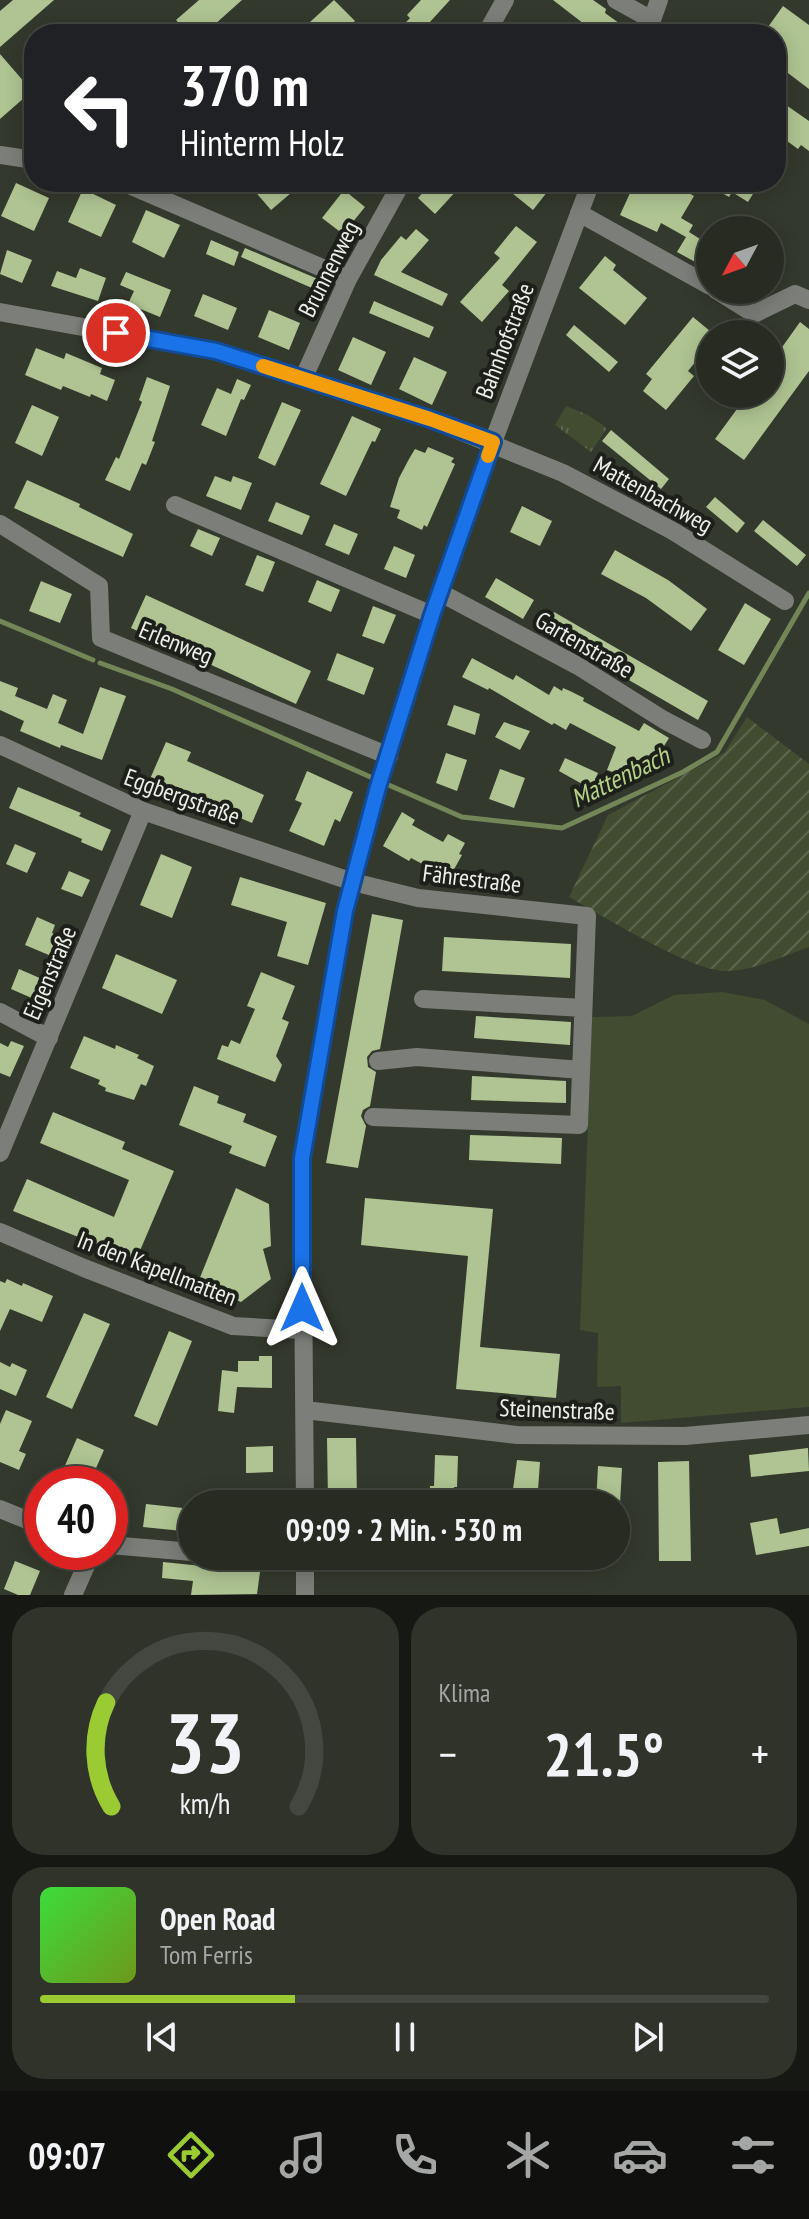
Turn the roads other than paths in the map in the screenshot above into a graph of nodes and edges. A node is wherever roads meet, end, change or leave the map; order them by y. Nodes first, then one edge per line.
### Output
1 (616, 0) edge
2 (659, 0) edge
3 (497, 3) edge
4 (490, 24) edge
5 (645, 24) edge
6 (650, 24) edge
7 (0, 155) edge
8 (24, 159) edge
9 (145, 192) edge
10 (396, 192) edge
11 (587, 192) edge
12 (579, 213) junction
13 (696, 278) edge
14 (348, 279) junction
15 (784, 299) edge
16 (809, 300) edge
17 (738, 304) edge
18 (774, 304) edge
19 (0, 312) edge
20 (303, 379) junction
21 (493, 442) junction
22 (175, 505) dead end
23 (0, 524) edge
24 (441, 593) junction
25 (785, 601) dead end
26 (432, 615) junction
27 (702, 740) dead end
28 (0, 745) edge
29 (387, 762) junction
30 (143, 811) junction
31 (353, 882) junction
32 (423, 999) dead end
33 (583, 1008) junction
34 (0, 1012) edge
35 (49, 1038) junction
36 (378, 1061) dead end
37 (581, 1070) junction
38 (373, 1117) dead end
39 (0, 1153) edge
40 (0, 1232) edge
41 (301, 1330) junction
42 (305, 1410) junction
43 (809, 1425) edge
44 (305, 1490) edge
45 (0, 1509) edge
46 (24, 1519) edge
47 (128, 1547) edge
48 (178, 1551) edge
49 (84, 1570) edge
50 (305, 1570) edge
51 (73, 1595) edge
52 (305, 1595) edge

1 - 5 street
2 - 6 street
3 - 4 street
7 - 8 street
9 - 14 street
10 - 14 street, Brunnenweg
11 - 12 street, Bahnhofstraße
12 - 13 street
12 - 21 street, Bahnhofstraße
14 - 20 street, Brunnenweg
15 - 16 street
17 - 18 street
19 - 20 street, Mattenbachweg
20 - 21 street, Mattenbachweg
21 - 24 street, Bahnhofstraße
21 - 25 street, Mattenbachweg
22 - 26 street
23 - 29 street, Erlenweg
24 - 26 street, Bahnhofstraße
24 - 27 street, Gartenstraße
26 - 29 street, Bahnhofstraße
28 - 30 street, Eggbergstraße
29 - 31 street, Bahnhofstraße
30 - 31 street, Eggbergstraße
30 - 35 street, Eigenstraße
31 - 33 street, Fährestraße
31 - 41 street, Bahnhofstraße
32 - 33 street
33 - 37 street
34 - 35 street
35 - 39 street, Eigenstraße
36 - 37 street
37 - 38 street
40 - 41 street, In den Kapellmatten
41 - 42 street, Bahnhofstraße
42 - 43 street, Steinenstraße
42 - 44 street, Bahnhofstraße
45 - 46 street
47 - 48 street
49 - 51 street
50 - 52 street

